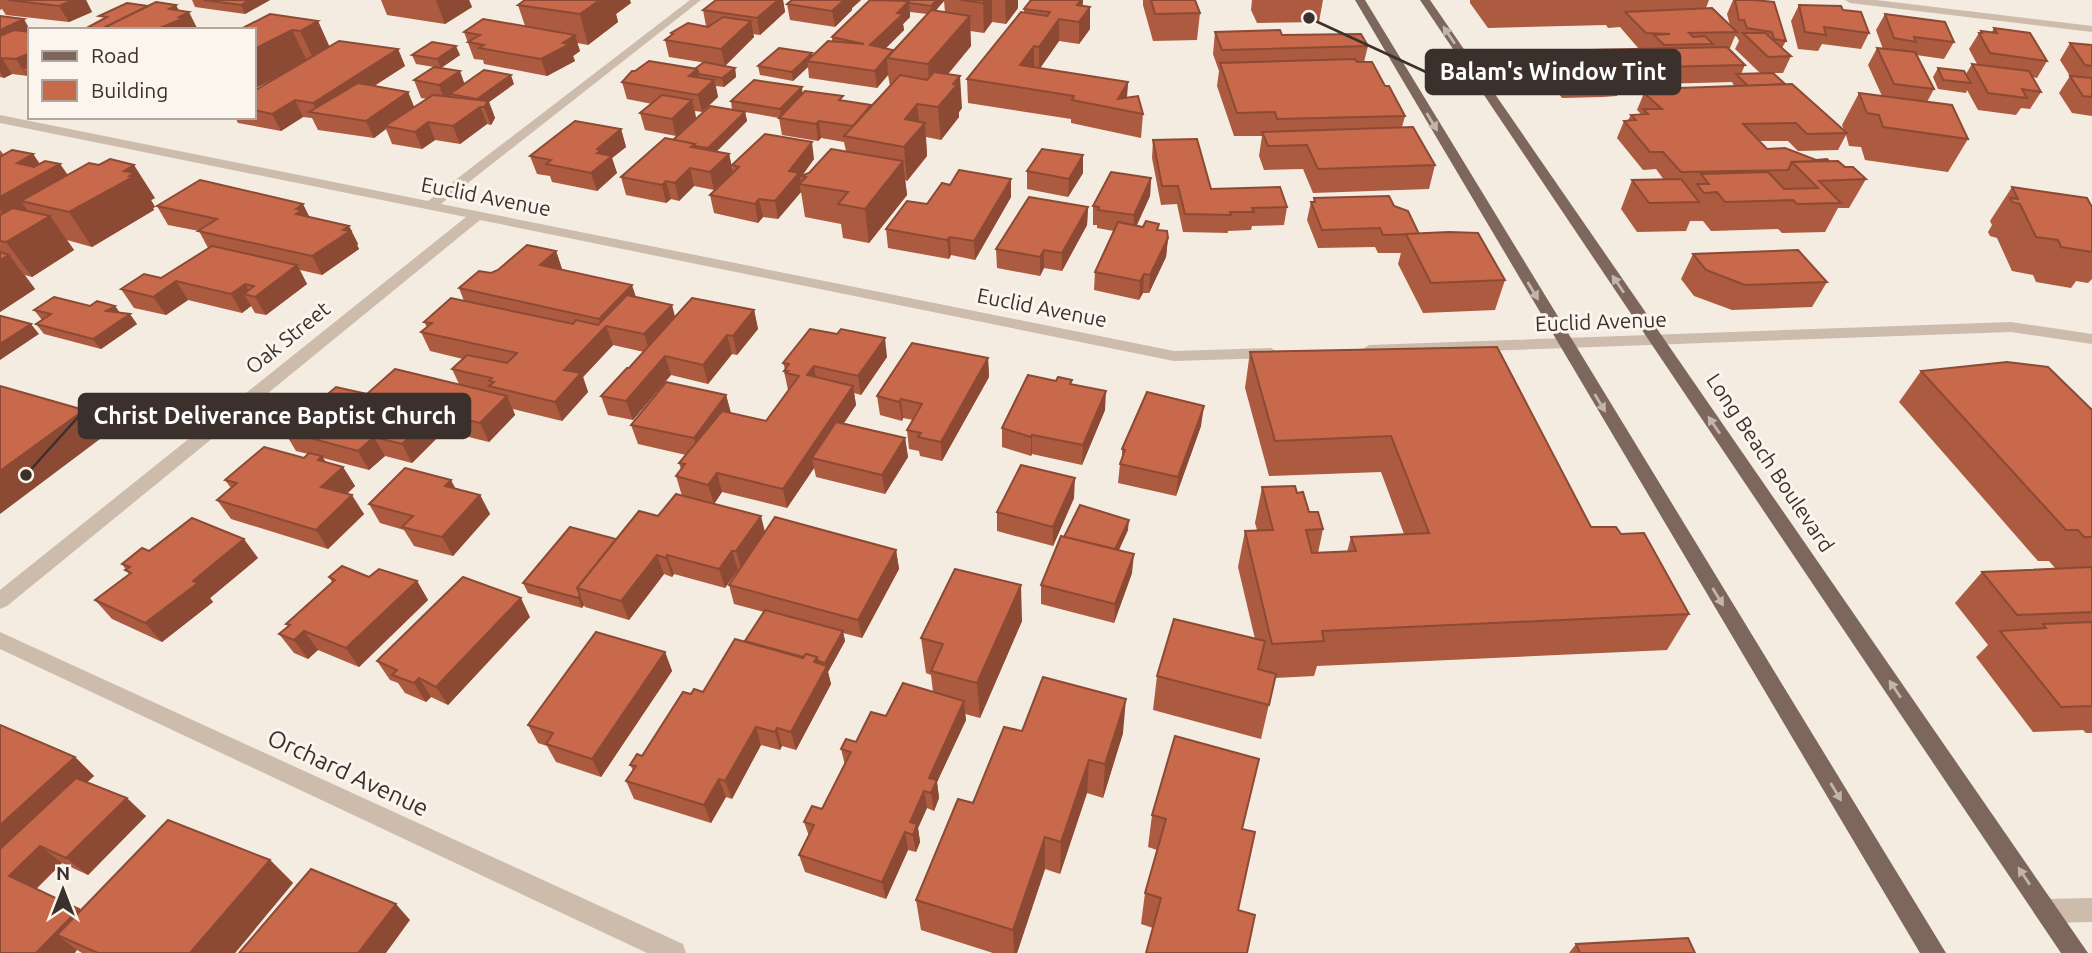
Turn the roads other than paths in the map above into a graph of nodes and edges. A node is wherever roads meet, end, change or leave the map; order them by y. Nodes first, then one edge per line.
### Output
1 (696, 0) edge
2 (1360, 0) edge
3 (1425, 0) edge
4 (1850, 0) edge
5 (2092, 29) edge
6 (0, 119) edge
7 (429, 207) junction
8 (475, 217) junction
9 (2092, 339) edge
10 (1656, 340) junction
11 (1565, 344) junction
12 (1356, 351) edge
13 (1286, 353) edge
14 (0, 601) edge
15 (0, 640) edge
16 (2092, 910) edge
17 (2048, 911) junction
18 (674, 953) edge
19 (1934, 953) edge
20 (2076, 953) edge

1 - 7 street
2 -> 11 main road
10 -> 3 main road, Long Beach Boulevard
4 - 5 street
6 - 7 street, Euclid Avenue
7 - 8 street, Euclid Avenue
8 - 13 street, Euclid Avenue
8 - 14 street, Oak Street
9 - 10 street, Euclid Avenue
10 - 11 street, Euclid Avenue
17 -> 10 main road, Long Beach Boulevard
11 - 12 street, Euclid Avenue
11 -> 19 main road
15 - 18 street, Orchard Avenue
16 - 17 street
17 - 20 main road, Long Beach Boulevard

